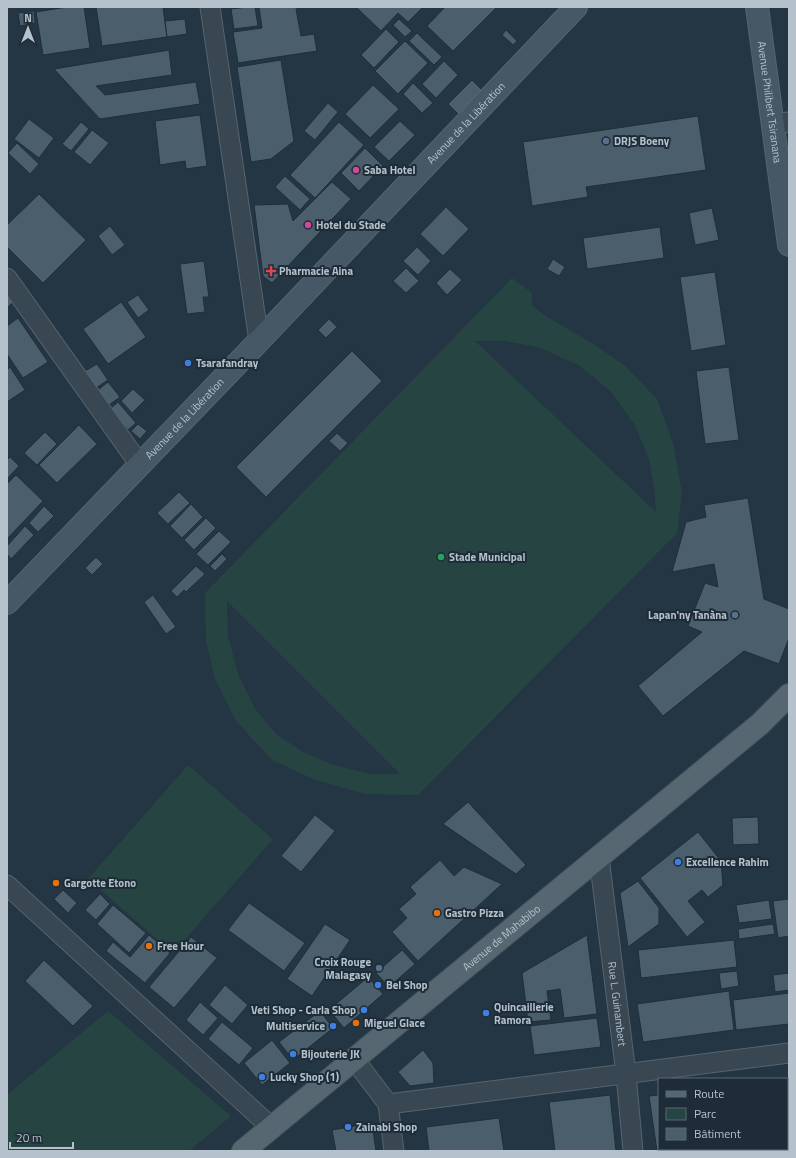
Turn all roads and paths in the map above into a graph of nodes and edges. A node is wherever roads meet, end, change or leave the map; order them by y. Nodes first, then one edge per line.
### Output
1 (210, 7) edge
2 (576, 7) edge
3 (757, 7) edge
4 (781, 123) edge
5 (789, 245) edge
6 (7, 278) edge
7 (259, 341) junction
8 (140, 465) junction
9 (7, 603) edge
10 (789, 695) edge
11 (789, 715) edge
12 (760, 724) junction
13 (599, 857) junction
14 (7, 886) edge
15 (789, 1053) edge
16 (354, 1059) junction
17 (626, 1074) junction
18 (388, 1104) junction
19 (272, 1127) junction
20 (243, 1151) edge
21 (394, 1151) edge
22 (633, 1151) edge

1 - 7 street
2 - 7 main road, Avenue de la Libération
3 - 4 main road, Avenue Philibert Tsiranana
4 - 5 main road, Avenue Philibert Tsiranana
6 - 8 street
7 - 8 main road, Avenue de la Libération
8 - 9 main road, Avenue de la Libération
10 - 12 main road, Avenue de Mahabibo
11 - 12 main road
12 - 13 main road, Avenue de Mahabibo
13 - 16 main road, Avenue de Mahabibo
13 - 17 street, Rue L. Guinambert
14 - 19 street
15 - 17 street
16 - 18 street
16 - 19 main road, Avenue de Mahabibo
17 - 18 street
17 - 22 street, Rue L. Guinambert
18 - 21 street
19 - 20 main road, Avenue de Mahabibo

